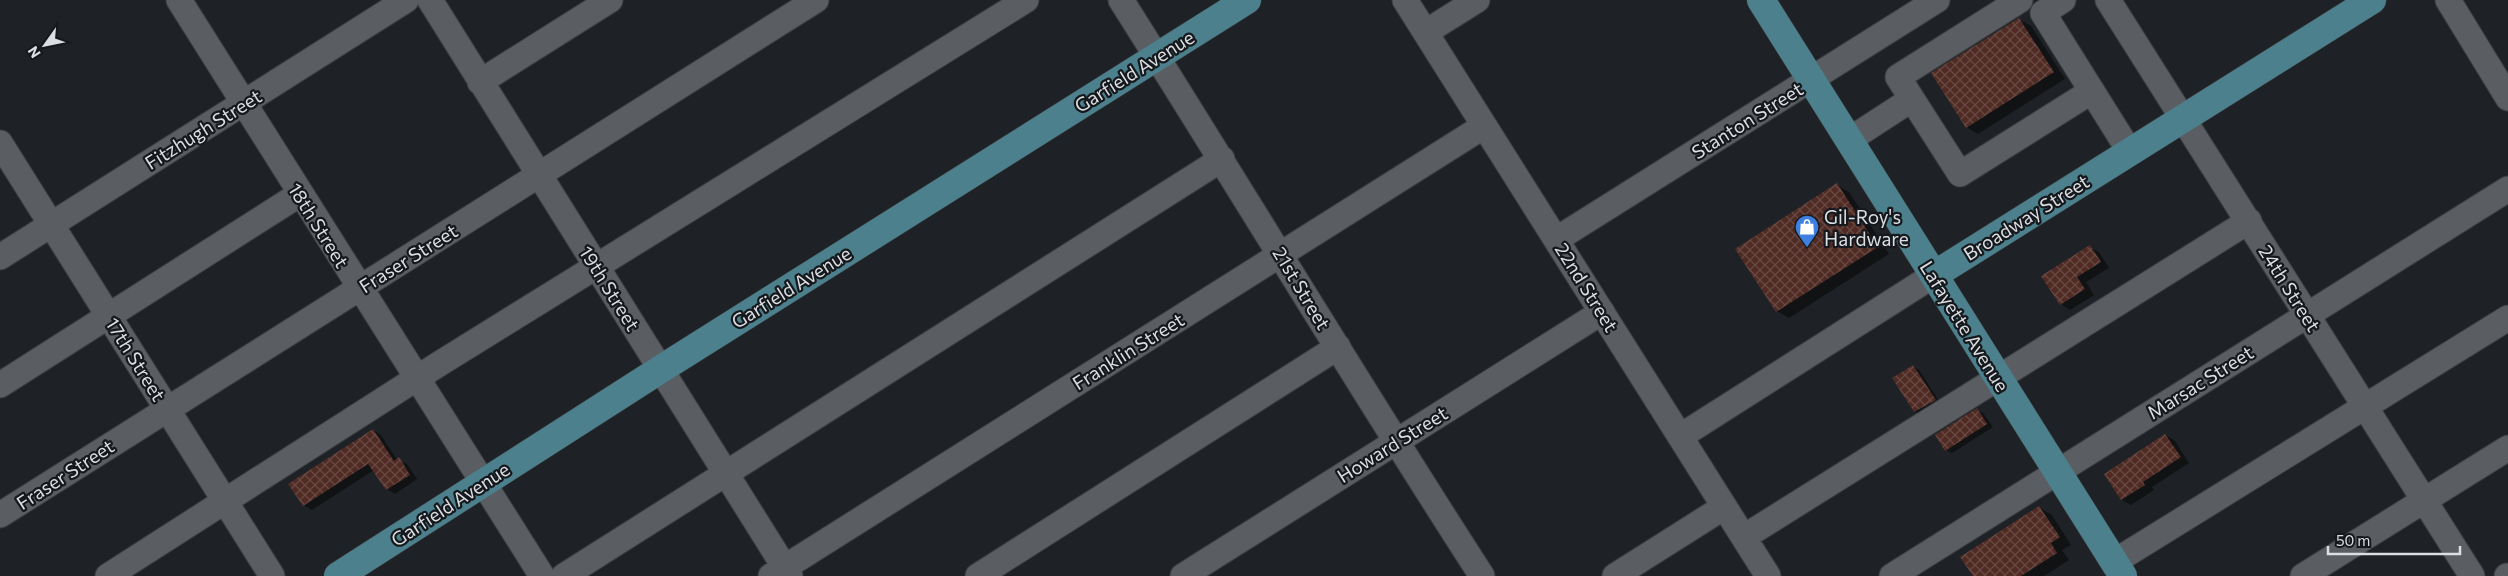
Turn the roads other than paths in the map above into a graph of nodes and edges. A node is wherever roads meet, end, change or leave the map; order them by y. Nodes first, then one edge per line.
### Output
1 (179, 0) edge
2 (406, 0) edge
3 (430, 0) edge
4 (610, 0) edge
5 (816, 0) edge
6 (1026, 0) edge
7 (1121, 0) edge
8 (1246, 0) edge
9 (1405, 0) edge
10 (1477, 0) edge
11 (1760, 0) edge
12 (1937, 0) edge
13 (2020, 0) edge
14 (2108, 0) edge
15 (2372, 0) edge
16 (2448, 0) edge
17 (2047, 4) edge
18 (1426, 32) junction
19 (1157, 56) junction
20 (2499, 63) edge
21 (1810, 80) junction
22 (480, 82) junction
23 (2092, 91) junction
24 (2508, 98) edge
25 (1912, 99) junction
26 (243, 103) junction
27 (2184, 118) junction
28 (1484, 126) junction
29 (1848, 140) junction
30 (0, 143) edge
31 (2130, 152) junction
32 (1222, 159) junction
33 (538, 175) junction
34 (2508, 189) edge
35 (300, 194) junction
36 (2249, 221) junction
37 (52, 225) junction
38 (1558, 239) junction
39 (1281, 254) junction
40 (0, 257) edge
41 (596, 266) junction
42 (1934, 275) junction
43 (360, 289) junction
44 (1602, 312) junction
45 (2306, 315) junction
46 (109, 316) junction
47 (2508, 318) edge
48 (1338, 347) junction
49 (661, 369) junction
50 (1997, 377) junction
51 (417, 378) junction
52 (0, 385) edge
53 (2365, 406) junction
54 (167, 409) junction
55 (1681, 436) junction
56 (1395, 442) junction
57 (2508, 448) edge
58 (2056, 472) junction
59 (727, 474) junction
60 (484, 483) junction
61 (2424, 500) junction
62 (226, 502) junction
63 (1724, 507) junction
64 (0, 515) edge
65 (1744, 537) junction
66 (2119, 569) edge
67 (782, 573) edge
68 (108, 576) edge
69 (272, 576) edge
70 (338, 576) edge
71 (542, 576) edge
72 (564, 576) edge
73 (978, 576) edge
74 (1182, 576) edge
75 (1482, 576) edge
76 (1615, 576) edge
77 (1768, 576) edge
78 (1892, 576) edge
79 (2303, 576) edge
80 (2472, 576) edge

1 - 26 street, 18th Street
2 - 26 street, Fitzhugh Street
3 - 22 street, 19th Street
4 - 22 street
5 - 33 street, Fraser Street
6 - 41 street
7 - 19 street, 21st Street
8 - 19 main road, Garfield Avenue
9 - 18 street, 22nd Street
10 - 18 street
11 - 21 main road, Lafayette Avenue
12 - 21 street, Stanton Street
13 - 25 street
14 - 27 street, 24th Street
15 - 27 main road, Broadway Street
16 - 20 street
17 - 23 street
18 - 28 street, 22nd Street
19 - 32 street, 21st Street
19 - 49 main road, Garfield Avenue
20 - 24 street
21 - 29 main road, Lafayette Avenue
21 - 38 street, Stanton Street
22 - 33 street, 19th Street
23 - 25 street
23 - 31 street
25 - 29 street
26 - 35 street, 18th Street
26 - 37 street, Fitzhugh Street
27 - 31 main road, Broadway Street
27 - 36 street, 24th Street
28 - 38 street, 22nd Street
28 - 39 street, Franklin Street
29 - 42 main road, Lafayette Avenue
30 - 37 street, 17th Street
31 - 42 main road, Broadway Street
32 - 39 street, 21st Street
32 - 59 street
33 - 41 street, 19th Street
33 - 43 street, Fraser Street
34 - 45 street, Marsac Street
35 - 43 street, 18th Street
35 - 46 street
36 - 45 street, 24th Street
36 - 50 street
37 - 40 street, Fitzhugh Street
37 - 46 street, 17th Street
38 - 44 street, 22nd Street
39 - 48 street, 21st Street
39 - 67 street, Franklin Street
41 - 49 street, 19th Street
41 - 51 street
42 - 50 main road, Lafayette Avenue
42 - 55 street, Broadway Street
43 - 51 street, 18th Street
43 - 54 street, Fraser Street
44 - 55 street, 22nd Street
44 - 56 street, Howard Street
45 - 53 street, 24th Street
45 - 58 street, Marsac Street
46 - 52 street
46 - 54 street, 17th Street
47 - 53 street
48 - 56 street, 21st Street
48 - 73 street
49 - 59 street, 19th Street
49 - 60 main road, Garfield Avenue
50 - 58 main road, Lafayette Avenue
50 - 65 street
51 - 60 street, 18th Street
51 - 62 street
53 - 61 street, 24th Street
53 - 66 street
54 - 62 street, 17th Street
54 - 64 street, Fraser Street
55 - 63 street, 22nd Street
56 - 74 street, Howard Street
56 - 75 street, 21st Street
57 - 61 street
58 - 66 main road, Lafayette Avenue
58 - 78 street, Marsac Street
59 - 67 street, 19th Street
59 - 72 street
60 - 70 main road, Garfield Avenue
60 - 71 street, 18th Street
61 - 79 street
61 - 80 street, 24th Street
62 - 68 street
62 - 69 street, 17th Street
63 - 65 street, 22nd Street
63 - 76 street
65 - 77 street, 22nd Street

